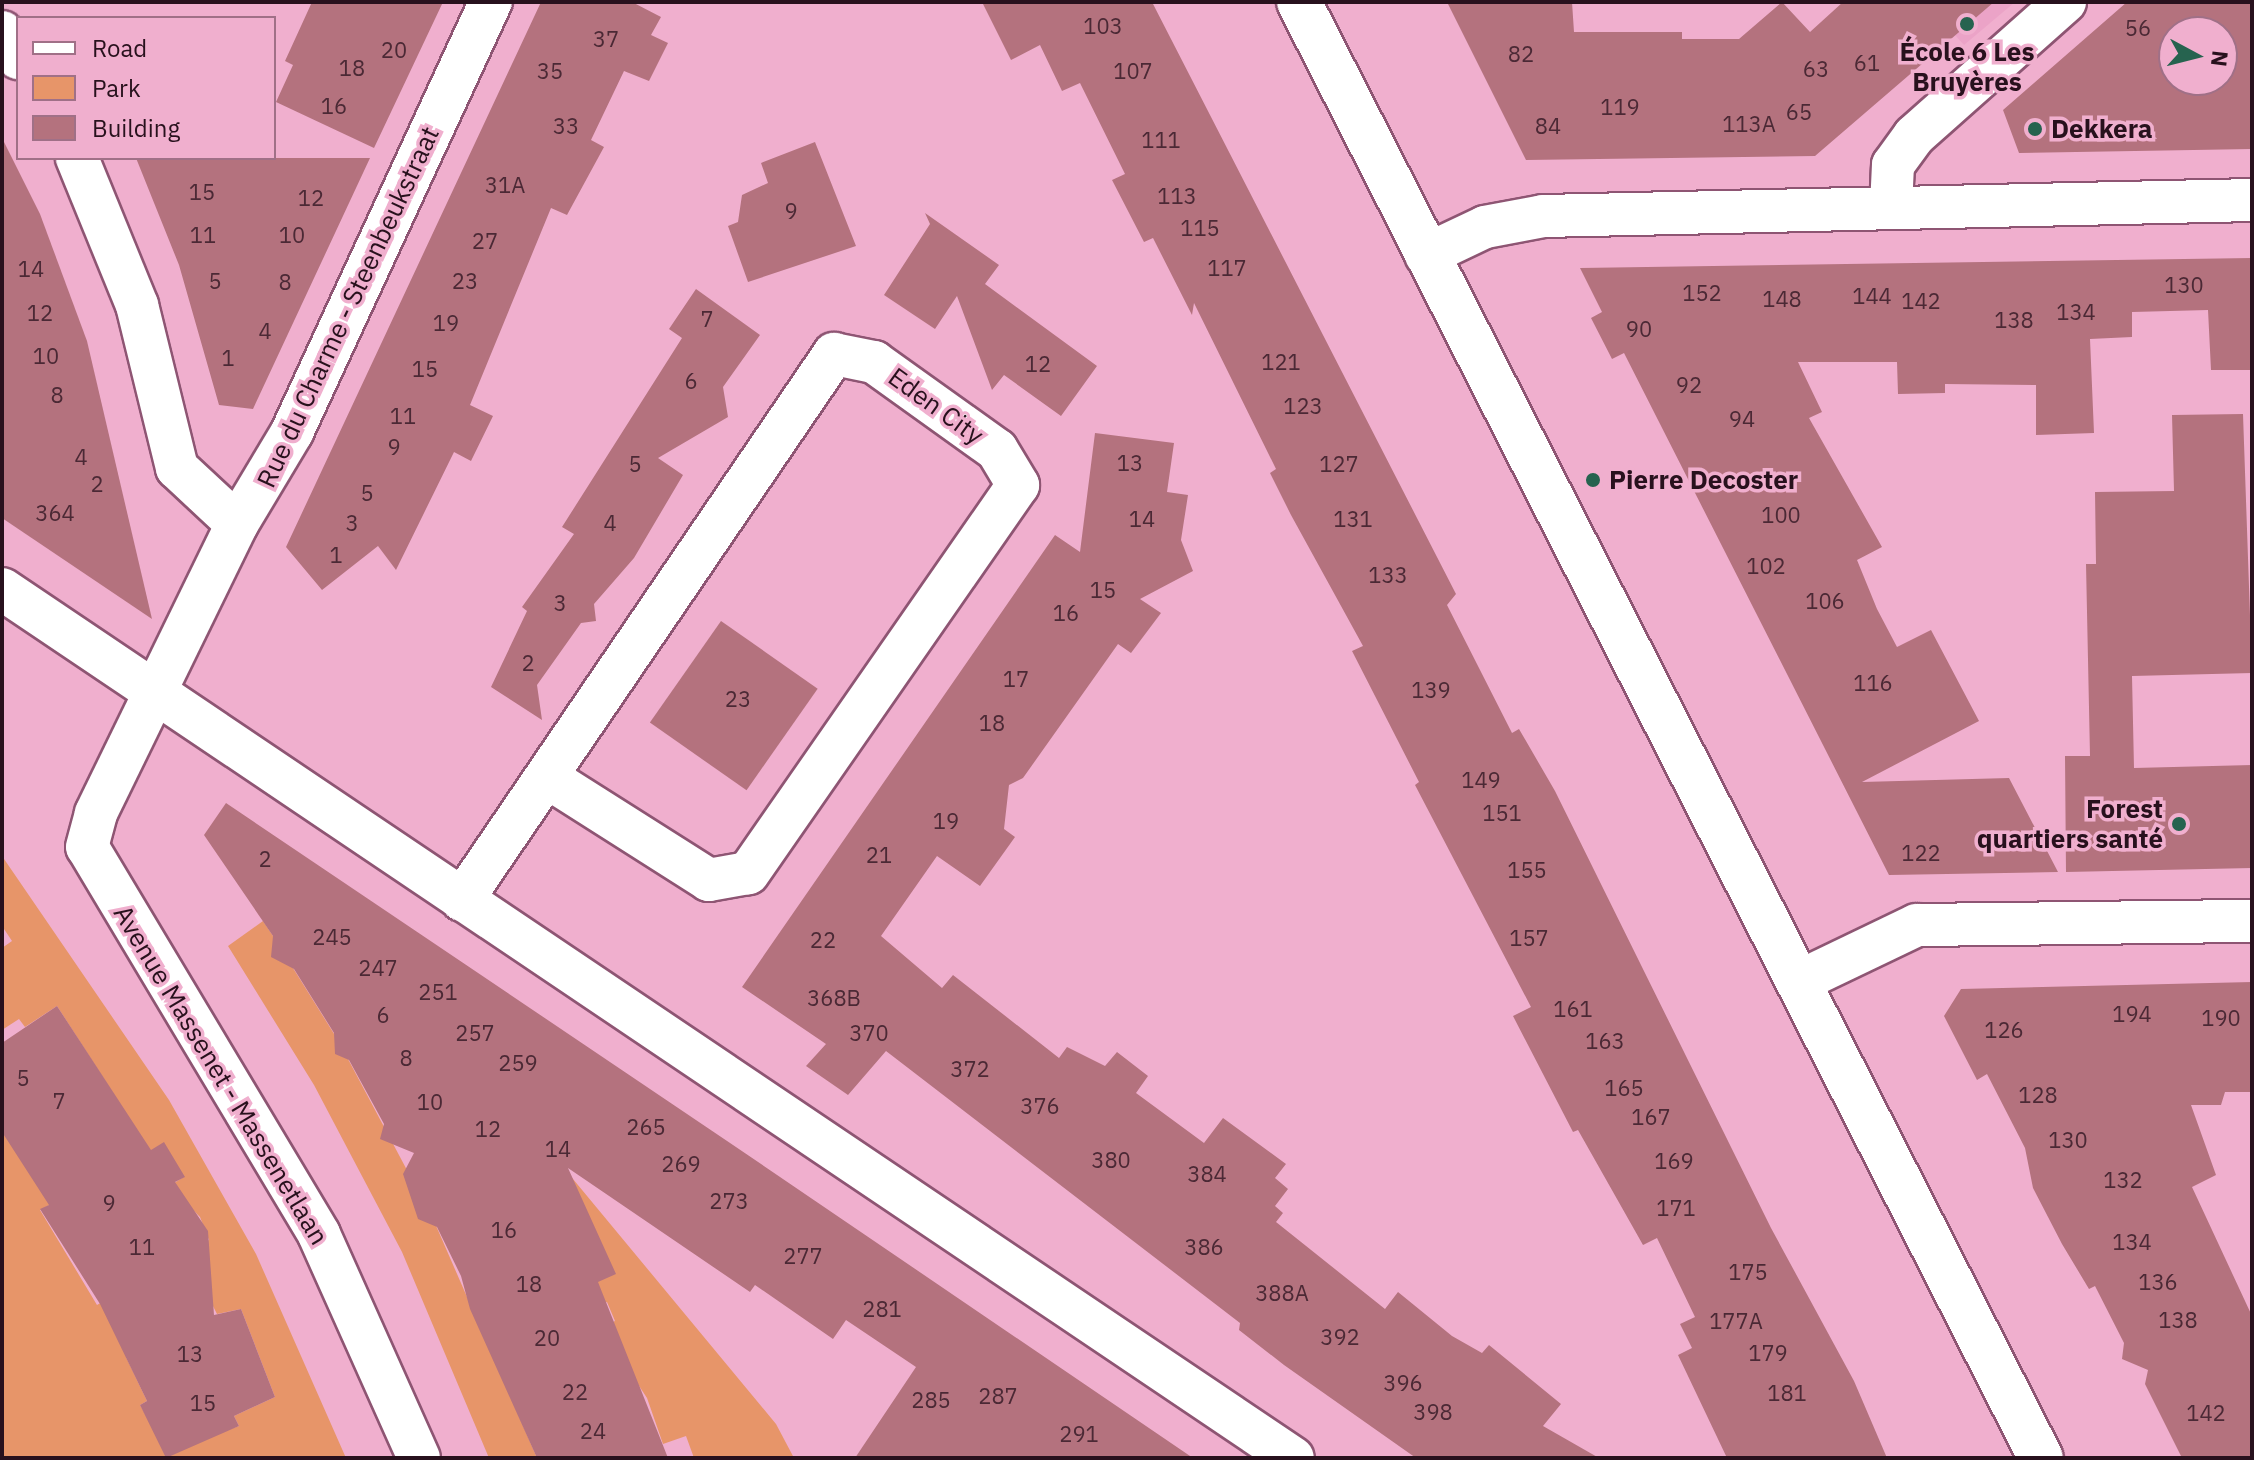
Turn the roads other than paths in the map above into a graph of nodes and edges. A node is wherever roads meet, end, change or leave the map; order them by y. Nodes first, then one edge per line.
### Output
1 (491, 2) edge
2 (1299, 2) edge
3 (2065, 2) edge
4 (2, 32) edge
5 (16, 55) edge
6 (78, 160) edge
7 (2252, 200) edge
8 (1891, 207) junction
9 (1426, 255) junction
10 (237, 524) junction
11 (2, 589) edge
12 (155, 694) junction
13 (547, 777) junction
14 (462, 900) junction
15 (2252, 921) edge
16 (1802, 980) junction
17 (419, 1458) edge
18 (1293, 1458) edge
19 (2041, 1458) edge

1 - 10 street, Rue du Charme - Steenbeukstraat
2 - 9 street
3 - 8 street
4 - 5 street
6 - 10 street
7 - 8 street
8 - 9 street
9 - 16 street
10 - 12 street, Rue du Charme - Steenbeukstraat
11 - 12 street
12 - 14 street
12 - 17 street, Avenue Massenet - Massenetlaan
13 - 13 street, Eden City
13 - 14 street, Eden City
14 - 18 street
15 - 16 street
16 - 19 street

